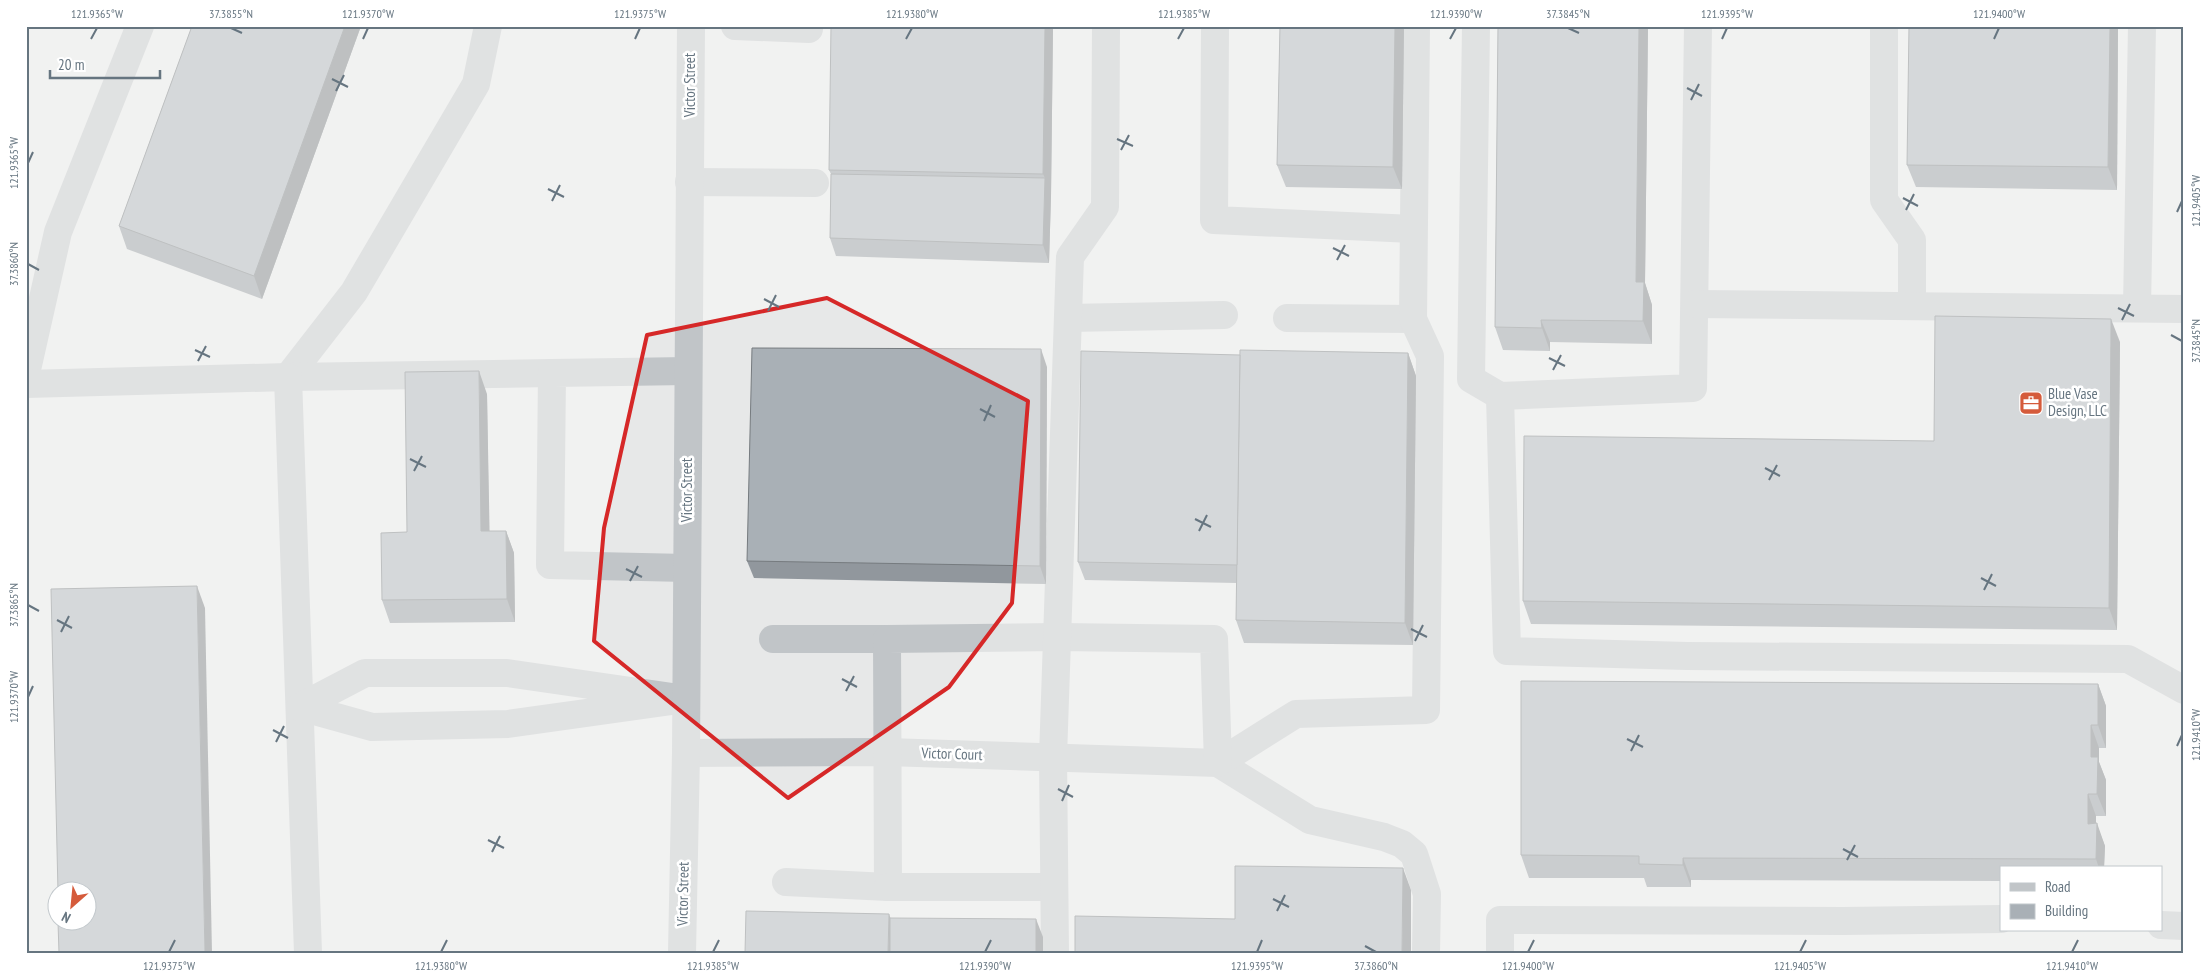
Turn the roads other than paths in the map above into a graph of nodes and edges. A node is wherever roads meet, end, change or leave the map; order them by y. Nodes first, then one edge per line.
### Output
1 (140, 26) edge
2 (488, 26) edge
3 (691, 26) edge
4 (735, 26) edge
5 (1106, 26) edge
6 (1215, 26) edge
7 (1416, 26) edge
8 (1476, 26) edge
9 (1698, 26) edge
10 (1884, 26) edge
11 (2142, 26) edge
12 (809, 29) dead end
13 (689, 182) junction
14 (816, 183) dead end
15 (1414, 229) junction
16 (1694, 304) junction
17 (1912, 306) junction
18 (2137, 308) junction
19 (2184, 309) edge
20 (1224, 315) dead end
21 (1068, 318) junction
22 (1287, 318) dead end
23 (1413, 319) junction
24 (688, 371) junction
25 (552, 373) junction
26 (26, 374) edge
27 (288, 377) junction
28 (26, 384) edge
29 (1500, 396) junction
30 (687, 568) junction
31 (1059, 637) junction
32 (773, 639) dead end
33 (887, 640) junction
34 (2184, 690) edge
35 (686, 699) junction
36 (300, 707) junction
37 (887, 752) junction
38 (686, 753) junction
39 (1054, 757) junction
40 (1218, 764) junction
41 (786, 882) dead end
42 (888, 886) junction
43 (1054, 887) junction
44 (2000, 919) edge
45 (2162, 925) edge
46 (2184, 926) edge
47 (308, 953) edge
48 (682, 953) edge
49 (1055, 953) edge
50 (1426, 953) edge
51 (1500, 953) edge

1 - 26 street
2 - 27 street
3 - 13 street, Victor Street
4 - 12 street
5 - 21 street
6 - 15 street
7 - 15 street
8 - 29 street
9 - 16 street
10 - 17 street
11 - 18 street
13 - 14 street
13 - 24 street, Victor Street
15 - 23 street
16 - 17 street
16 - 29 street
17 - 18 street
18 - 19 street
20 - 21 street
21 - 31 street
22 - 23 street
23 - 40 street
24 - 25 street
24 - 30 street, Victor Street
25 - 27 street
25 - 30 street
27 - 28 street
27 - 36 street
29 - 34 street
30 - 35 street, Victor Street
31 - 33 street
31 - 39 street
31 - 40 street
32 - 33 street
33 - 37 street
35 - 36 street
35 - 36 street
35 - 38 street, Victor Street
36 - 47 street
37 - 38 street, Victor Court
37 - 39 street, Victor Court
37 - 42 street
38 - 48 street, Victor Street
39 - 40 street, Victor Court
39 - 43 street
40 - 50 street
41 - 42 street
42 - 43 street
43 - 49 street
44 - 51 street
45 - 46 street

